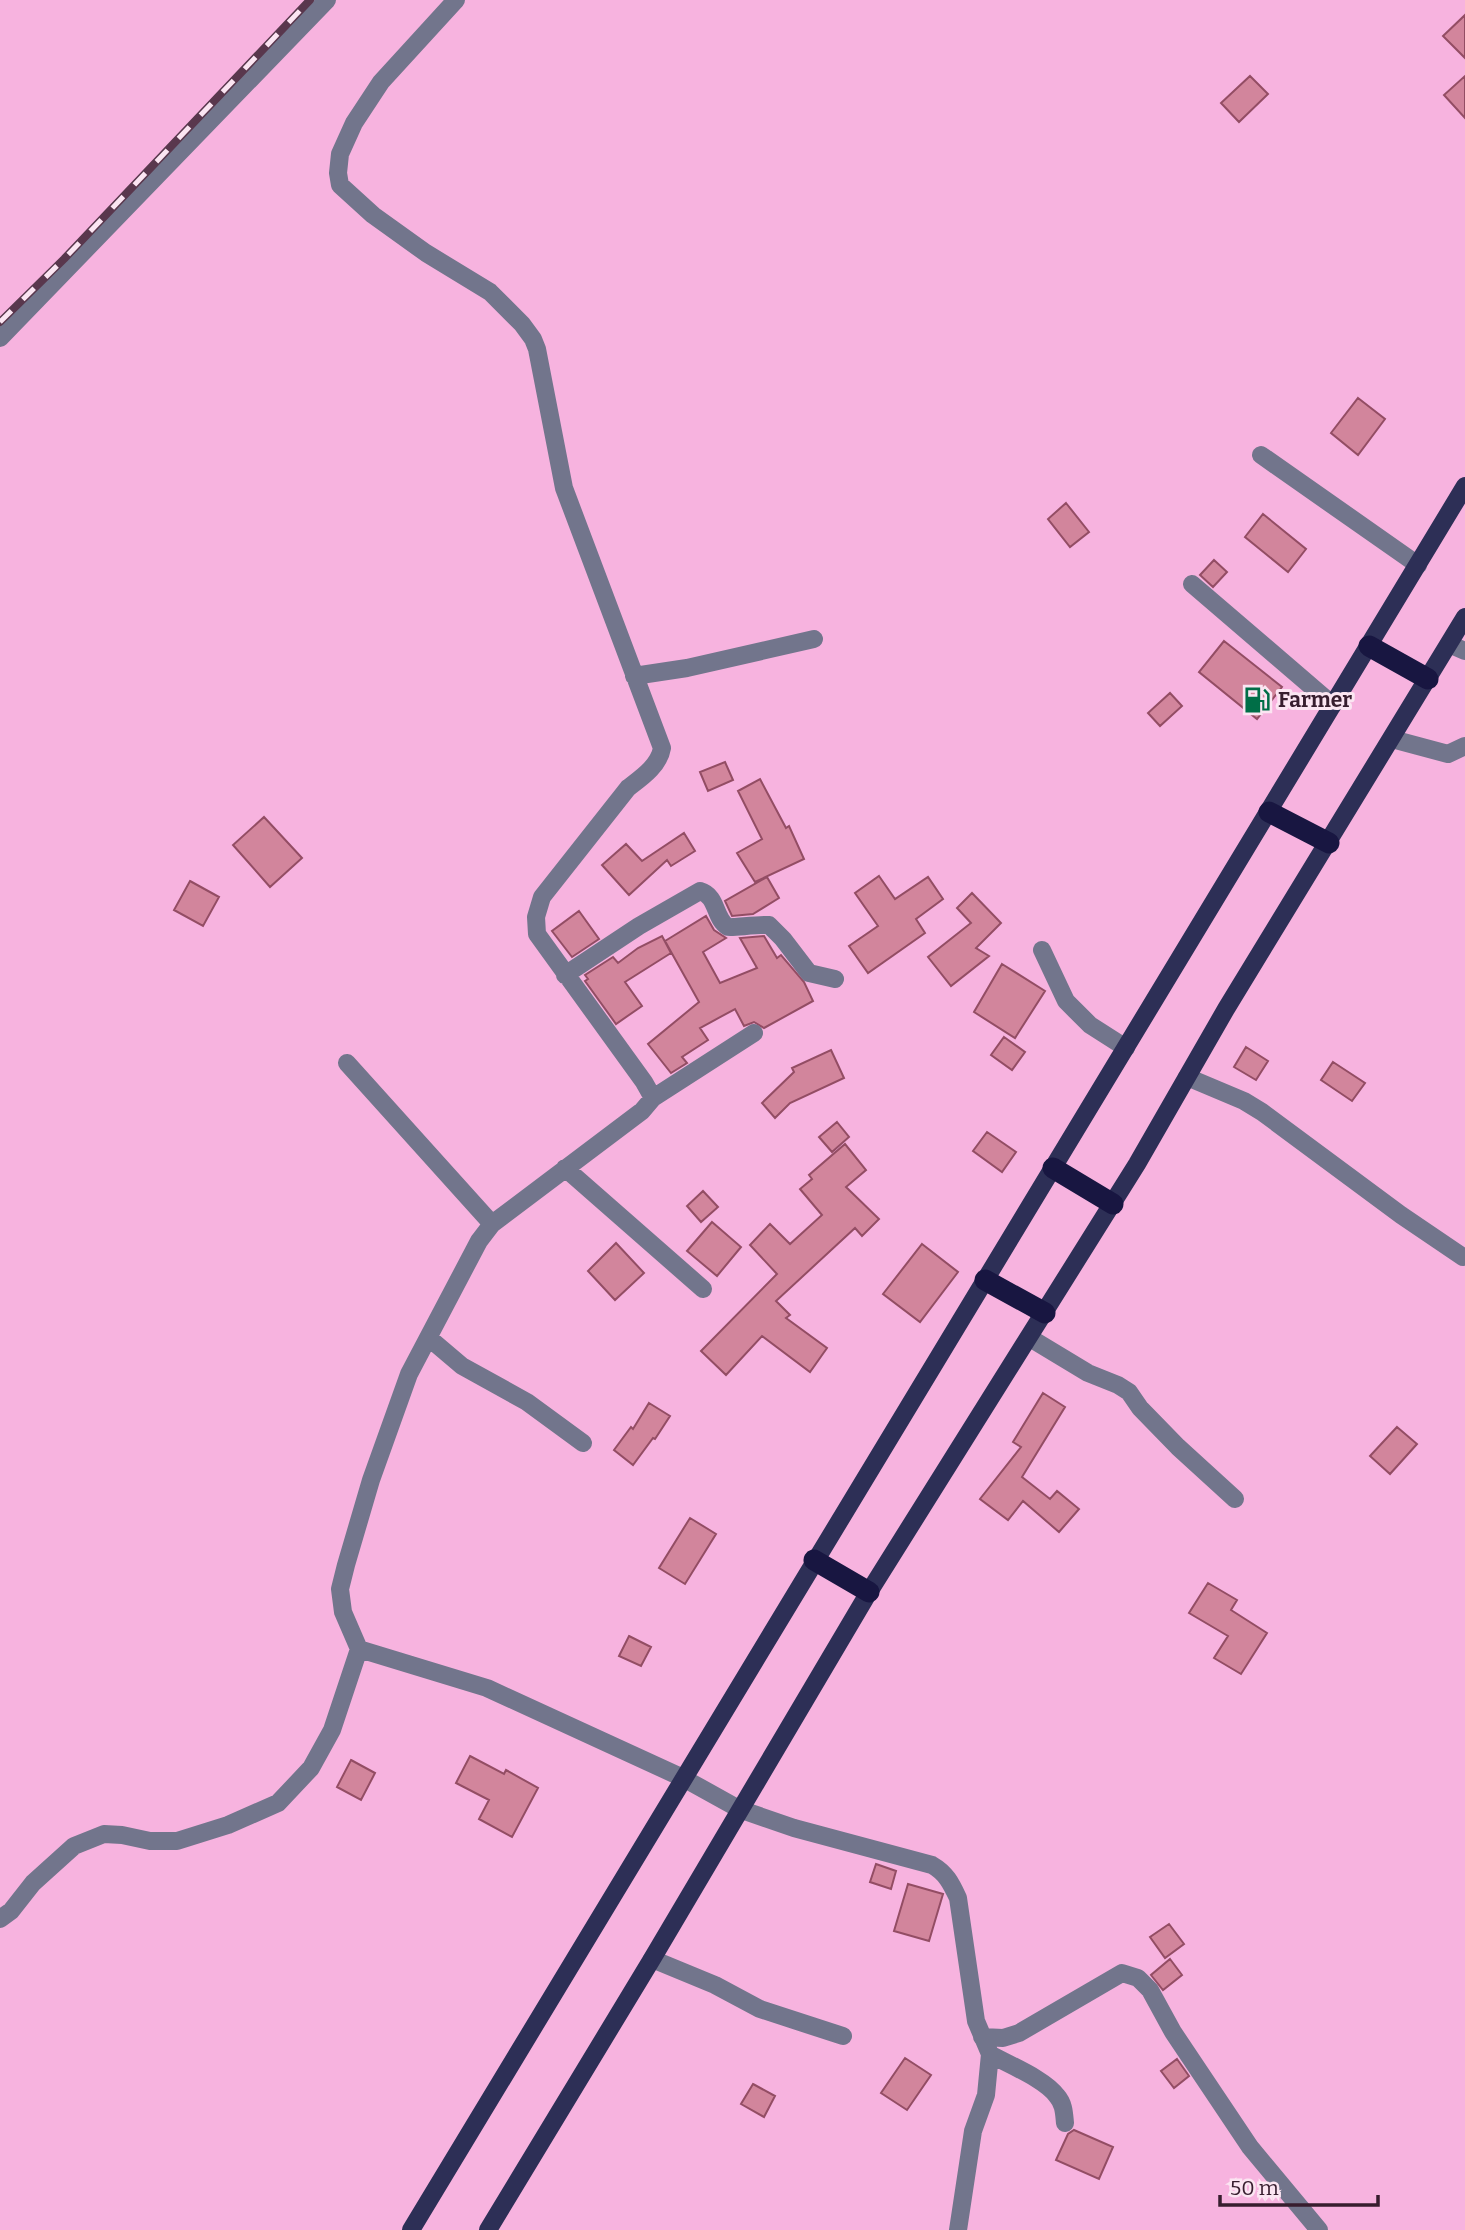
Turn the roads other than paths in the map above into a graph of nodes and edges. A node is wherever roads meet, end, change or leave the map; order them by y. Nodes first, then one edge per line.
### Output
1 (327, 0) edge
2 (456, 0) edge
3 (0, 338) edge
4 (1261, 455) dead end
5 (1465, 486) edge
6 (1418, 565) junction
7 (1192, 584) dead end
8 (1465, 617) edge
9 (814, 639) dead end
10 (1368, 646) junction
11 (1457, 648) edge
12 (634, 676) junction
13 (1428, 678) junction
14 (1333, 705) junction
15 (1392, 739) junction
16 (1465, 746) edge
17 (1269, 812) junction
18 (1329, 843) junction
19 (1042, 950) dead end
20 (565, 975) junction
21 (835, 979) dead end
22 (754, 1034) dead end
23 (1126, 1048) junction
24 (347, 1063) dead end
25 (1187, 1077) junction
26 (653, 1098) junction
27 (565, 1168) junction
28 (1053, 1168) junction
29 (1113, 1204) junction
30 (492, 1224) junction
31 (1463, 1256) dead end
32 (985, 1280) junction
33 (703, 1289) dead end
34 (1045, 1313) junction
35 (429, 1338) junction
36 (1030, 1338) junction
37 (583, 1443) dead end
38 (1235, 1499) dead end
39 (814, 1560) junction
40 (869, 1592) junction
41 (359, 1648) junction
42 (683, 1778) junction
43 (739, 1809) junction
44 (0, 1919) edge
45 (652, 1959) junction
46 (844, 2036) dead end
47 (982, 2037) junction
48 (990, 2054) junction
49 (1065, 2123) dead end
50 (411, 2230) edge
51 (488, 2230) edge
52 (958, 2230) edge
53 (1319, 2230) edge

1 - 3 street
2 - 12 street
4 - 6 street
5 - 6 main road
6 - 10 main road
7 - 14 street
8 - 11 main road
9 - 12 street
10 - 13 highway
10 - 14 main road
11 - 13 main road
12 - 20 street
13 - 15 main road
14 - 17 main road
15 - 16 street
15 - 18 main road
17 - 18 highway
17 - 23 main road
18 - 25 main road
19 - 23 street
20 - 21 street
20 - 26 street
22 - 26 street
23 - 28 main road
24 - 30 street
25 - 29 main road
25 - 31 street
26 - 27 street
27 - 30 street
27 - 33 street
28 - 29 highway
28 - 32 main road
29 - 34 main road
30 - 35 street
32 - 34 highway
32 - 39 main road
34 - 36 main road
35 - 37 street
35 - 41 street
36 - 38 street
36 - 40 main road
39 - 40 highway
39 - 42 main road
40 - 43 main road
41 - 42 street
41 - 44 street
42 - 43 street
42 - 50 main road
43 - 45 main road
43 - 47 street
45 - 46 street
45 - 51 main road
47 - 48 street
47 - 53 street
48 - 49 street
48 - 52 street

